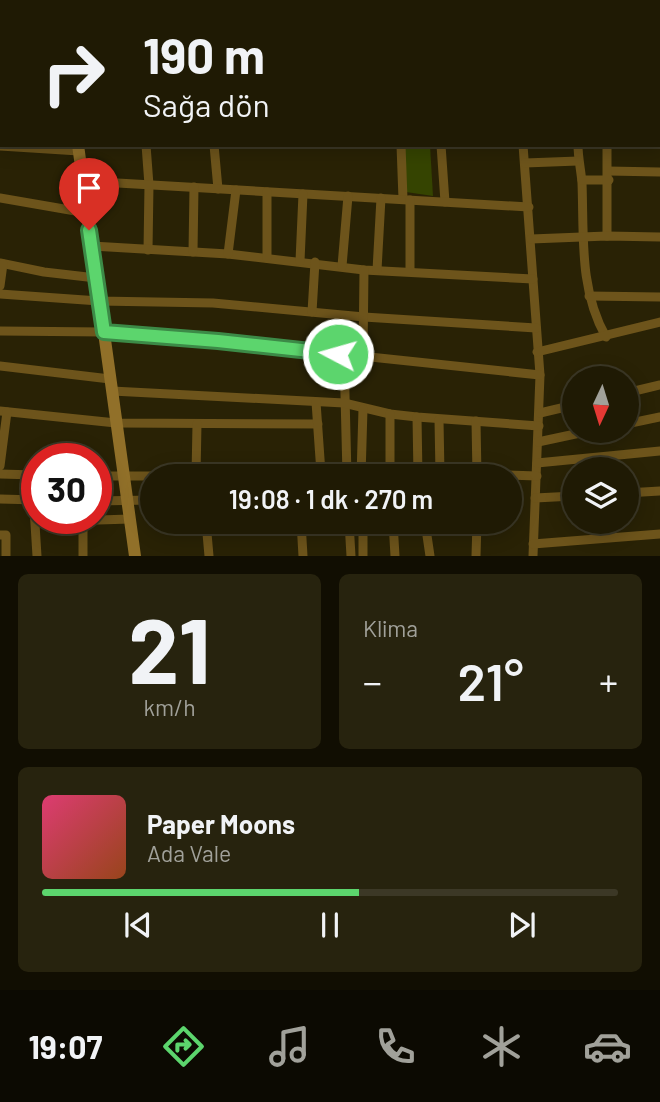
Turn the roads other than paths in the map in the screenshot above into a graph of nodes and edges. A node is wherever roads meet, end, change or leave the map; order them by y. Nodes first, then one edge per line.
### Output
1 (15, 147) edge
2 (146, 147) edge
3 (214, 147) edge
4 (401, 147) edge
5 (441, 147) edge
6 (523, 147) edge
7 (578, 147) edge
8 (607, 147) edge
9 (78, 148) edge
10 (579, 161) junction
11 (525, 163) junction
12 (660, 172) edge
13 (608, 176) junction
14 (582, 180) junction
15 (83, 181) junction
16 (149, 185) junction
17 (194, 187) junction
18 (218, 189) junction
19 (236, 190) junction
20 (267, 191) junction
21 (303, 194) junction
22 (348, 196) junction
23 (0, 198) edge
24 (381, 198) junction
25 (407, 200) junction
26 (445, 202) junction
27 (529, 207) junction
28 (87, 214) junction
29 (607, 236) junction
30 (583, 237) junction
31 (660, 237) edge
32 (531, 239) junction
33 (92, 246) junction
34 (148, 250) junction
35 (193, 252) junction
36 (228, 254) junction
37 (267, 258) junction
38 (300, 261) junction
39 (315, 262) junction
40 (1, 264) edge
41 (342, 266) junction
42 (364, 270) junction
43 (377, 270) junction
44 (410, 271) junction
45 (96, 278) junction
46 (533, 279) junction
47 (0, 286) edge
48 (0, 294) edge
49 (589, 296) junction
50 (660, 298) edge
51 (99, 301) junction
52 (312, 312) junction
53 (364, 317) junction
54 (660, 322) edge
55 (536, 328) junction
56 (0, 331) edge
57 (104, 332) junction
58 (606, 337) junction
59 (537, 352) junction
60 (344, 354) junction
61 (363, 356) junction
62 (0, 366) edge
63 (540, 376) junction
64 (111, 385) junction
65 (660, 385) edge
66 (639, 390) edge
67 (316, 402) junction
68 (344, 403) junction
69 (562, 408) edge
70 (363, 409) junction
71 (4, 412) edge
72 (540, 413) junction
73 (390, 414) junction
74 (417, 417) junction
75 (660, 417) edge
76 (439, 419) junction
77 (476, 421) junction
78 (639, 421) edge
79 (116, 423) junction
80 (197, 424) junction
81 (318, 424) junction
82 (539, 426) junction
83 (562, 437) edge
84 (538, 442) junction
85 (660, 452) edge
86 (537, 463) junction
87 (196, 464) edge
88 (320, 464) edge
89 (347, 464) edge
90 (361, 464) edge
91 (390, 464) edge
92 (417, 464) edge
93 (440, 464) edge
94 (477, 464) edge
95 (0, 466) edge
96 (0, 474) edge
97 (21, 475) edge
98 (140, 476) edge
99 (522, 476) edge
100 (537, 476) junction
101 (112, 477) edge
102 (124, 477) junction
103 (660, 491) edge
104 (639, 492) edge
105 (562, 497) edge
106 (535, 498) junction
107 (0, 499) edge
108 (21, 500) edge
109 (140, 500) edge
110 (112, 501) edge
111 (127, 501) junction
112 (130, 519) junction
113 (112, 520) edge
114 (36, 534) edge
115 (83, 534) edge
116 (206, 534) edge
117 (302, 534) edge
118 (350, 534) edge
119 (363, 534) edge
120 (394, 534) edge
121 (427, 534) edge
122 (477, 534) edge
123 (660, 534) edge
124 (0, 535) edge
125 (533, 544) junction
126 (4, 555) edge
127 (37, 556) edge
128 (83, 556) edge
129 (135, 556) edge
130 (209, 556) edge
131 (219, 556) edge
132 (303, 556) edge
133 (351, 556) edge
134 (363, 556) edge
135 (395, 556) edge
136 (430, 556) edge
137 (476, 556) edge
138 (533, 556) edge

1 - 9 street
2 - 16 street
3 - 18 street
4 - 25 street
5 - 26 street
6 - 11 street
7 - 10 street
8 - 13 street
9 - 15 main road
10 - 11 street
10 - 14 street
11 - 27 street
12 - 13 street
13 - 14 street
13 - 29 street
14 - 30 street
15 - 16 street
15 - 28 main road
16 - 17 street
16 - 34 street
17 - 18 street
17 - 35 street
18 - 19 street
19 - 20 street
19 - 36 street
20 - 21 street
20 - 37 street
21 - 22 street
21 - 38 street
22 - 24 street
22 - 41 street
23 - 28 street
24 - 25 street
24 - 43 street
25 - 26 street
25 - 44 street
26 - 27 street
27 - 32 street
28 - 33 main road
29 - 30 street
29 - 31 street
30 - 32 street
30 - 49 street
32 - 46 street
33 - 34 street
33 - 45 main road
34 - 35 street
35 - 36 street
36 - 37 street
37 - 38 street
38 - 39 street
39 - 41 street
39 - 52 street
40 - 45 street
40 - 47 street
41 - 42 street
42 - 43 street
42 - 53 street
43 - 44 street
44 - 46 street
45 - 51 main road
46 - 55 street
48 - 51 street
49 - 50 street
49 - 58 street
51 - 52 street
51 - 57 main road
52 - 53 street
53 - 55 street
53 - 61 street
54 - 58 street
55 - 59 street
56 - 57 street
57 - 60 street
57 - 64 main road
58 - 59 street
59 - 63 street
60 - 61 street
60 - 68 street
61 - 63 street
62 - 64 street
63 - 72 street
64 - 67 street
64 - 79 main road
65 - 66 street
67 - 68 street
67 - 81 street
68 - 70 street
68 - 89 street
69 - 72 street
70 - 73 street
70 - 90 street
71 - 79 street
71 - 95 street
72 - 82 street
73 - 74 street
73 - 91 street
74 - 76 street
74 - 92 street
75 - 78 street
76 - 77 street
76 - 93 street
77 - 82 street
77 - 94 street
79 - 80 street
79 - 102 main road
80 - 81 street
80 - 87 street
81 - 88 street
82 - 84 street
83 - 84 street
84 - 86 street
85 - 86 street
86 - 100 street
96 - 97 street
98 - 102 street
99 - 100 street
100 - 106 street
101 - 102 street
102 - 111 main road
103 - 104 street
105 - 106 street
106 - 125 street
107 - 108 street
109 - 111 street
110 - 111 street
111 - 112 main road
112 - 113 street
112 - 129 main road
114 - 127 street
115 - 128 street
116 - 130 street
117 - 132 street
118 - 133 street
119 - 134 street
120 - 135 street
121 - 136 street
122 - 137 street
123 - 125 street
124 - 126 street
125 - 138 street
130 - 131 street

